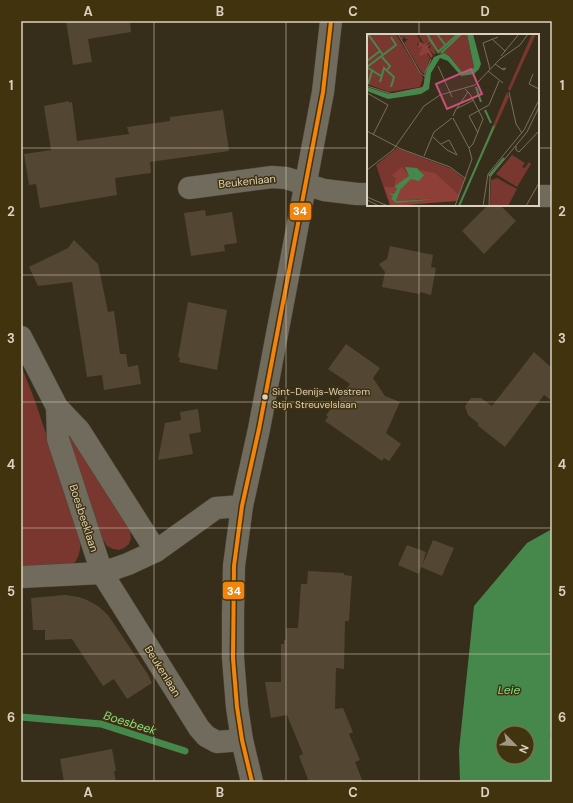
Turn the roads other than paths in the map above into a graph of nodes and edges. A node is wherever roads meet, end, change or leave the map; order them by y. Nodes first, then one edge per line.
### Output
1 (331, 21) edge
2 (305, 184) junction
3 (189, 188) dead end
4 (367, 194) edge
5 (539, 196) edge
6 (552, 196) edge
7 (21, 337) edge
8 (57, 407) junction
9 (242, 506) junction
10 (156, 550) junction
11 (102, 573) junction
12 (21, 577) edge
13 (242, 740) junction
14 (252, 782) edge

1 - 2 street
2 - 3 street, Beukenlaan
2 - 4 street, Beukenlaan
2 - 9 street
5 - 6 street
7 - 8 street, Boesbeeklaan
8 - 10 street, Boesbeeklaan
8 - 11 street, Boesbeeklaan
9 - 10 street
9 - 13 street
10 - 11 street
11 - 12 street
11 - 13 street, Beukenlaan
13 - 14 street

